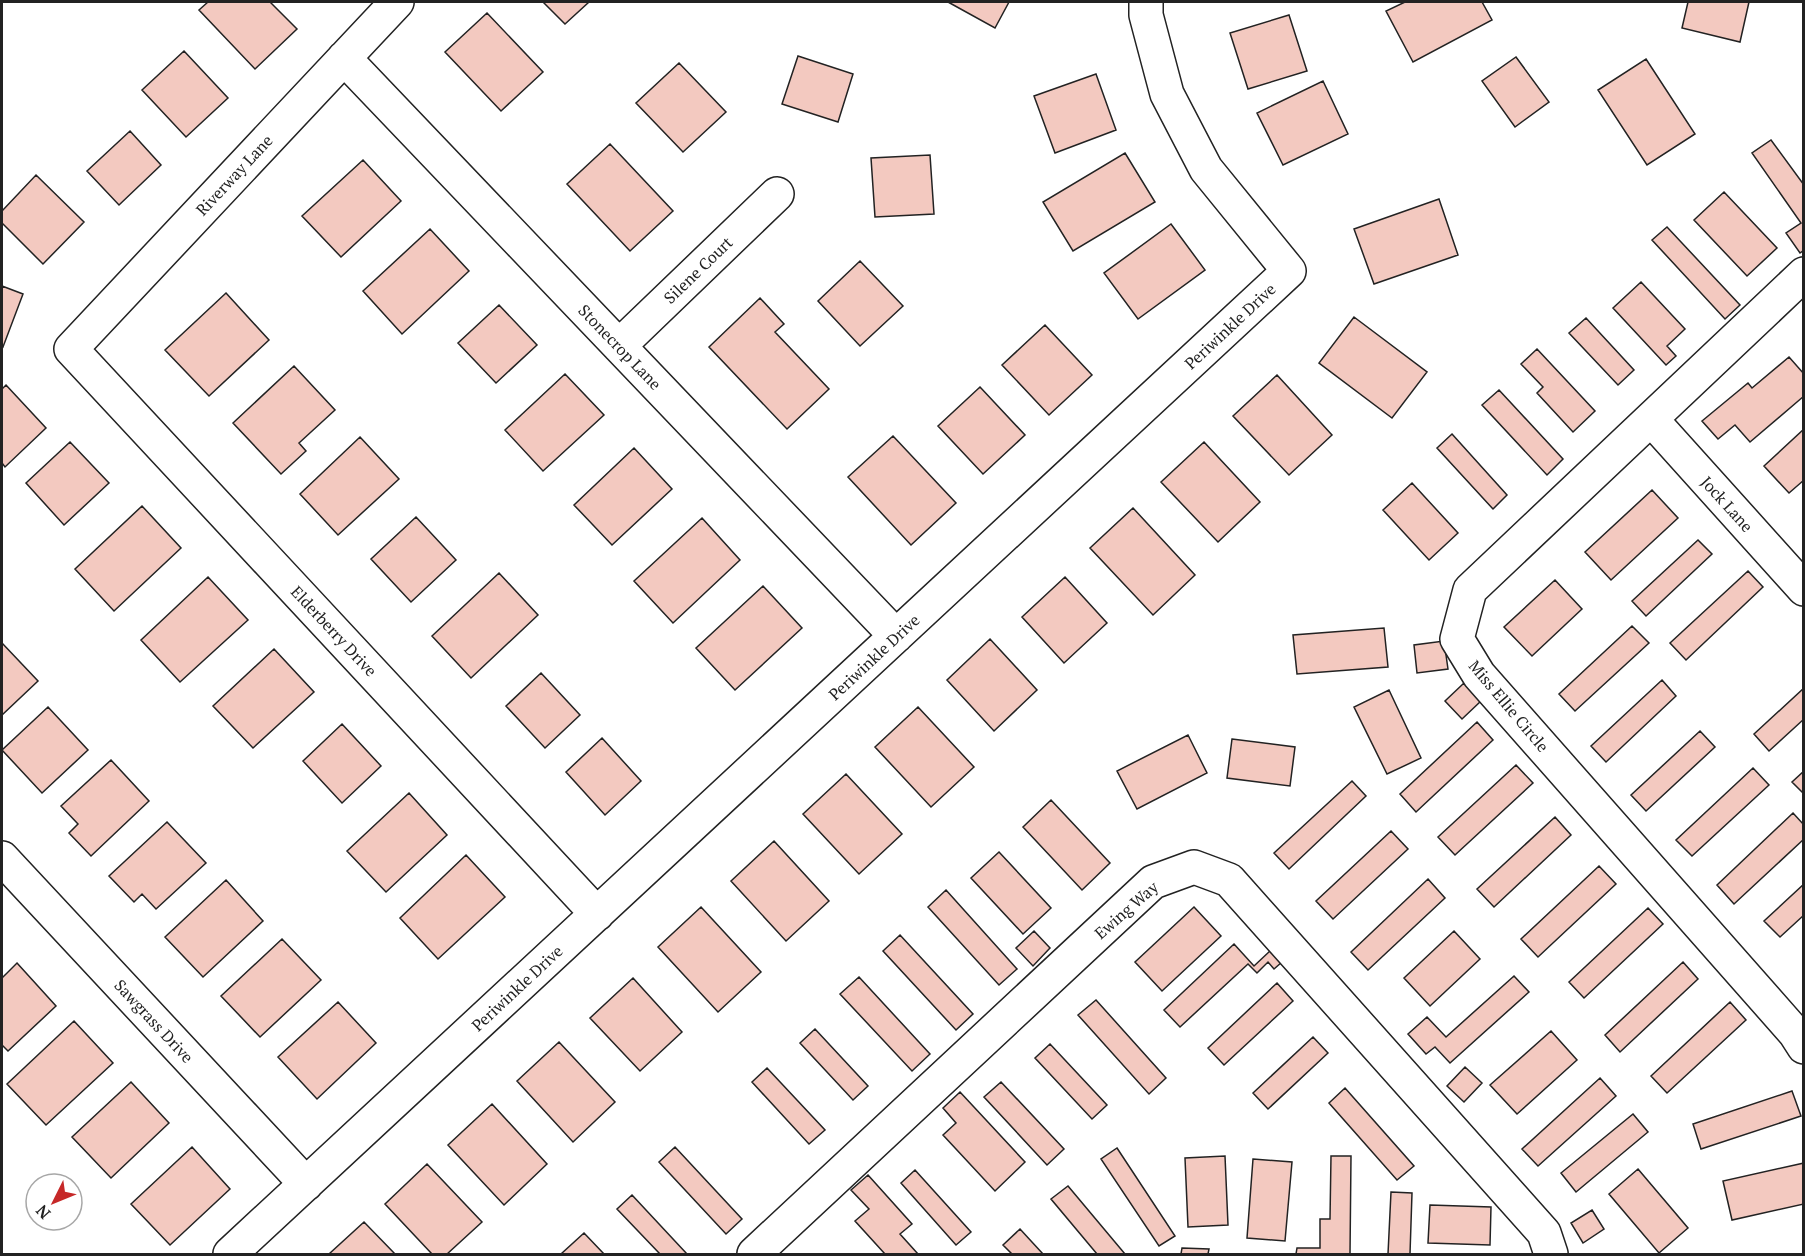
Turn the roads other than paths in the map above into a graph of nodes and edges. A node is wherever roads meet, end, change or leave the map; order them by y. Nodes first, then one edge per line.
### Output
1 (397, 2) edge
2 (1146, 2) edge
3 (344, 58) junction
4 (777, 194) dead end
5 (1803, 274) edge
6 (619, 346) junction
7 (70, 349) joint
8 (1651, 419) junction
9 (1803, 589) edge
10 (896, 636) junction
11 (2, 858) edge
12 (597, 914) junction
13 (1803, 1047) edge
14 (306, 1184) junction
15 (230, 1254) edge
16 (754, 1254) edge
17 (1551, 1254) edge

1 - 3 street, Riverway Lane
2 - 10 street, Periwinkle Drive
3 - 6 street, Stonecrop Lane
3 - 7 street, Riverway Lane
4 - 6 street, Silene Court
5 - 8 street, Miss Ellie Circle
6 - 10 street, Stonecrop Lane
7 - 12 street, Elderberry Drive
8 - 9 street, Jock Lane
8 - 13 street, Miss Ellie Circle
10 - 12 street, Periwinkle Drive
11 - 14 street, Sawgrass Drive
12 - 14 street, Periwinkle Drive
14 - 15 street, Periwinkle Drive
16 - 17 street, Ewing Way

